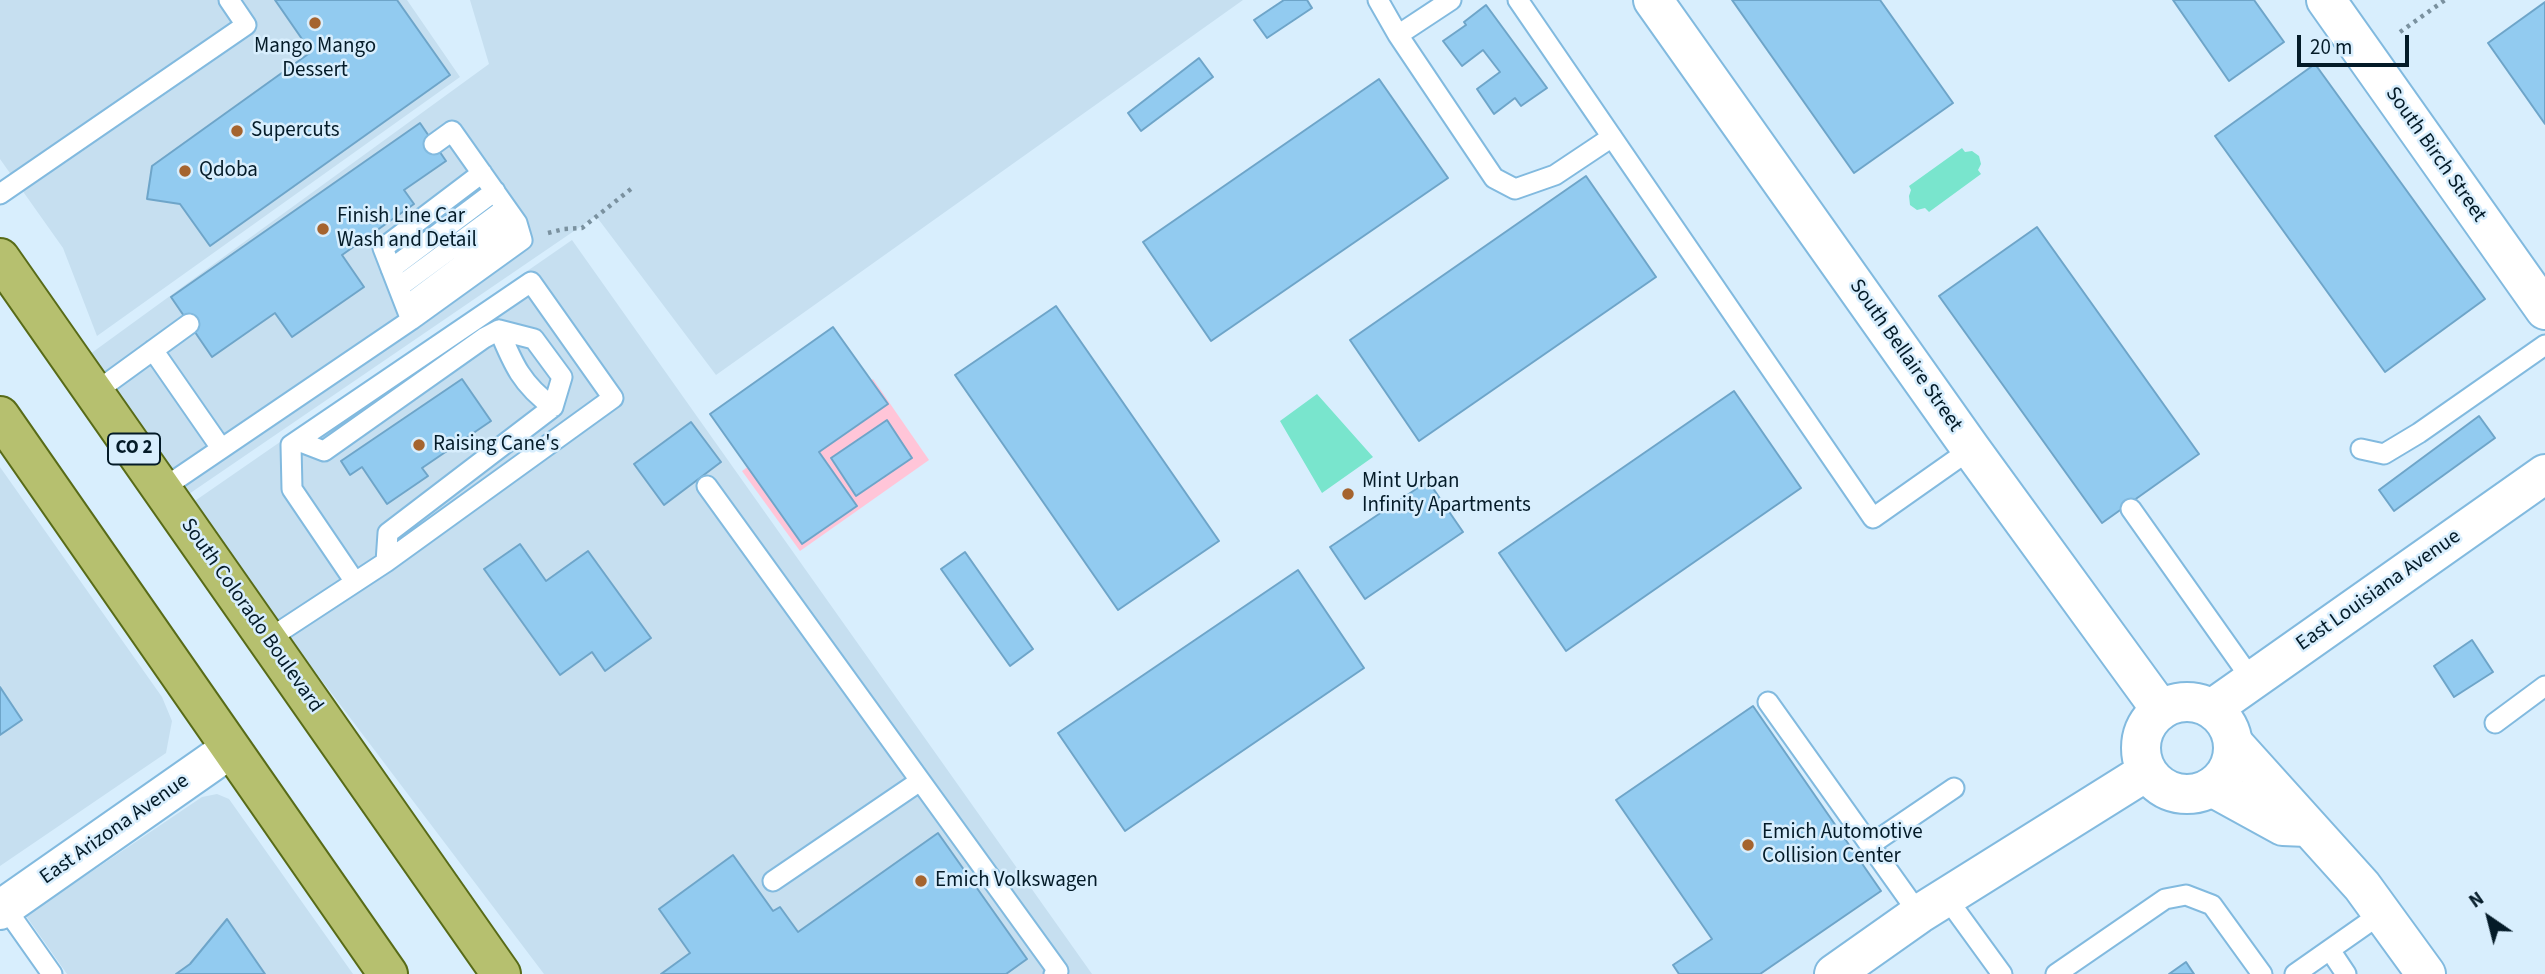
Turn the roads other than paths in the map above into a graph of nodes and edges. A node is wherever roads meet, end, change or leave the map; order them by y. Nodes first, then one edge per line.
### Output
1 (229, 0) edge
2 (1378, 0) edge
3 (1451, 0) edge
4 (1518, 0) edge
5 (1653, 0) edge
6 (2326, 0) edge
7 (1398, 35) junction
8 (1612, 137) junction
9 (434, 144) dead end
10 (482, 173) junction
11 (495, 191) junction
12 (0, 194) edge
13 (512, 215) junction
14 (0, 258) edge
15 (395, 278) junction
16 (2545, 310) edge
17 (409, 313) junction
18 (189, 324) dead end
19 (499, 330) junction
20 (2545, 345) edge
21 (153, 350) junction
22 (94, 393) junction
23 (553, 407) junction
24 (0, 416) edge
25 (298, 441) junction
26 (221, 448) junction
27 (1971, 449) junction
28 (2361, 449) dead end
29 (2545, 474) edge
30 (707, 486) dead end
31 (162, 489) junction
32 (2131, 509) dead end
33 (386, 562) junction
34 (355, 582) junction
35 (267, 640) junction
36 (2252, 680) junction
37 (2545, 686) edge
38 (1768, 702) dead end
39 (2213, 708) junction
40 (2161, 710) junction
41 (2495, 723) dead end
42 (2234, 744) junction
43 (230, 749) junction
44 (2146, 772) junction
45 (920, 780) junction
46 (2212, 787) junction
47 (1954, 788) dead end
48 (2307, 827) junction
49 (1870, 845) junction
50 (772, 881) dead end
51 (2, 906) edge
52 (1933, 906) junction
53 (2382, 913) junction
54 (2330, 950) junction
55 (52, 974) edge
56 (388, 974) edge
57 (501, 974) edge
58 (1054, 974) edge
59 (1833, 974) edge
60 (2002, 974) edge
61 (2056, 974) edge
62 (2262, 974) edge
63 (2295, 974) edge
64 (2346, 974) edge
65 (2426, 974) edge

1 - 12 lane
2 - 7 lane
3 - 7 lane
4 - 8 lane
5 - 27 street, South Bellaire Street
6 - 16 street, South Birch Street
7 - 8 lane
8 - 27 lane
9 - 10 lane
10 - 11 lane
10 - 15 lane
11 - 13 lane
11 - 15 lane
13 - 15 lane
13 - 17 lane
14 - 22 main road, South Colorado Boulevard / CO 2
15 - 17 lane
17 - 26 lane
18 - 21 lane
19 - 23 lane
19 - 23 lane
19 - 25 lane
20 - 28 lane
21 - 22 lane
21 - 26 lane
22 - 31 main road, South Colorado Boulevard / CO 2
23 - 33 lane
24 - 43 main road
25 - 33 lane
25 - 34 lane
26 - 31 lane
27 - 40 street, South Bellaire Street
29 - 36 street, East Louisiana Avenue
30 - 45 lane
31 - 35 main road, South Colorado Boulevard / CO 2
32 - 36 lane
33 - 34 lane
34 - 35 lane
35 - 57 main road, South Colorado Boulevard / CO 2
36 - 39 street, East Louisiana Avenue
37 - 41 lane
38 - 49 lane
39 - 40 street
39 - 42 street
40 - 44 street
42 - 46 street
42 - 48 street
43 - 51 street, East Arizona Avenue
43 - 56 main road
44 - 46 street
44 - 52 street
45 - 50 lane
45 - 58 lane
46 - 48 street
47 - 49 lane
48 - 53 street
49 - 52 lane
51 - 55 lane
52 - 59 street
52 - 60 lane
53 - 54 lane
53 - 65 street
54 - 63 lane
54 - 64 lane
61 - 62 lane

